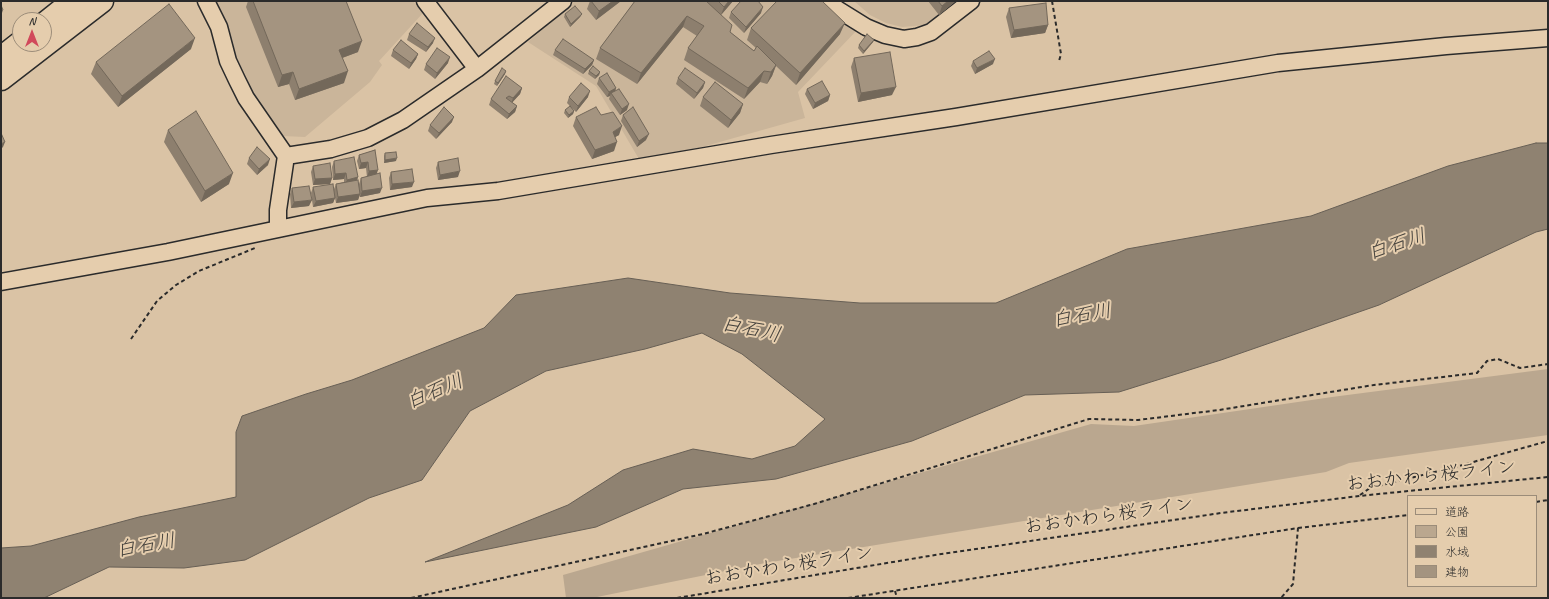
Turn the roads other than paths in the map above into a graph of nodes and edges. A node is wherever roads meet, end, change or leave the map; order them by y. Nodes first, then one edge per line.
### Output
1 (73, 1) edge
2 (102, 1) edge
3 (206, 1) edge
4 (425, 1) edge
5 (563, 1) edge
6 (828, 1) edge
7 (971, 1) edge
8 (52, 18) edge
9 (1548, 38) edge
10 (12, 49) edge
11 (1, 58) edge
12 (477, 69) junction
13 (1, 79) edge
14 (286, 156) junction
15 (278, 228) junction
16 (1, 282) edge

1 - 8 highway
2 - 13 highway
3 - 14 street
4 - 12 street
5 - 12 street
6 - 7 street
9 - 15 street
10 - 11 highway
12 - 14 street
14 - 15 street
15 - 16 street

